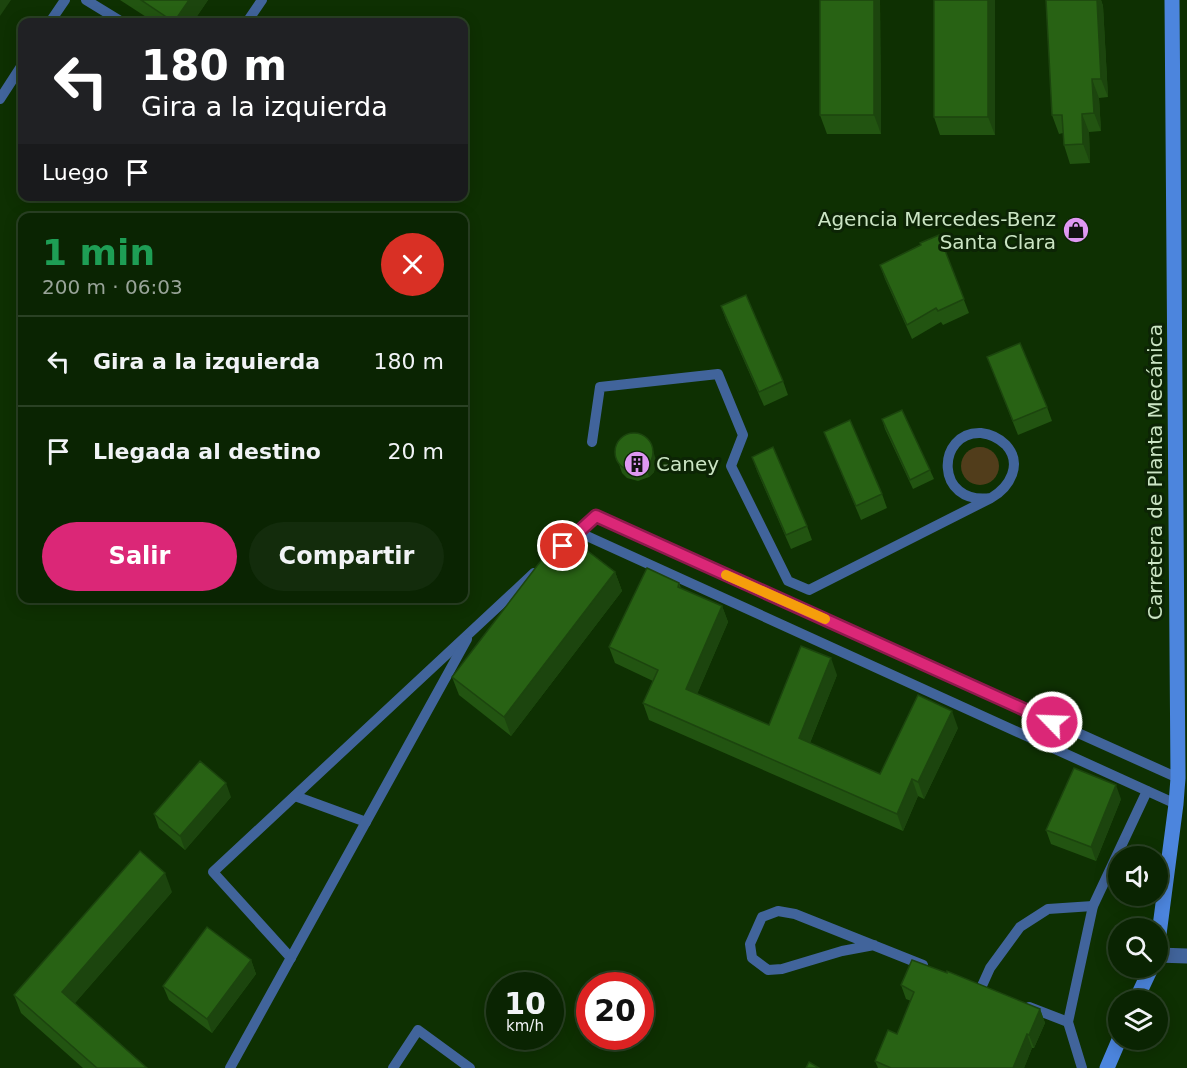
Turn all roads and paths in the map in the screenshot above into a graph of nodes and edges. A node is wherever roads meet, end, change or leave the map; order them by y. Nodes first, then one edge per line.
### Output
1 (65, 0) edge
2 (86, 0) edge
3 (262, 0) edge
4 (1172, 0) edge
5 (53, 18) edge
6 (115, 18) edge
7 (250, 18) edge
8 (18, 71) edge
9 (0, 99) edge
10 (592, 442) dead end
11 (656, 466) dead end
12 (731, 466) junction
13 (991, 498) junction
14 (546, 562) edge
15 (472, 631) junction
16 (1178, 778) junction
17 (1147, 791) junction
18 (295, 796) junction
19 (1176, 804) junction
20 (366, 822) junction
21 (1094, 906) junction
22 (1161, 918) edge
23 (874, 945) junction
24 (1168, 955) edge
25 (1187, 956) edge
26 (291, 958) junction
27 (938, 971) edge
28 (992, 992) edge
29 (1014, 1001) edge
30 (1068, 1022) junction
31 (1115, 1050) edge
32 (230, 1068) edge
33 (393, 1068) edge
34 (470, 1068) edge
35 (1082, 1068) edge
36 (1107, 1068) edge

1 - 5 lane
2 - 6 lane
3 - 7 lane
4 - 16 street, Carretera de Planta Mecánica
8 - 9 lane
10 - 12 lane
11 - 12 path
12 - 13 lane
13 - 13 lane
14 - 15 lane
15 - 18 lane
15 - 20 lane
16 - 17 lane
16 - 19 street, Carretera de Planta Mecánica
17 - 19 lane
17 - 21 lane
18 - 20 lane
18 - 26 lane
19 - 22 street, Carretera de Planta Mecánica
20 - 26 lane
21 - 28 lane
21 - 30 lane
23 - 23 lane
23 - 27 lane
24 - 25 street
26 - 32 lane
29 - 30 lane
30 - 35 lane
31 - 36 street
33 - 34 lane

